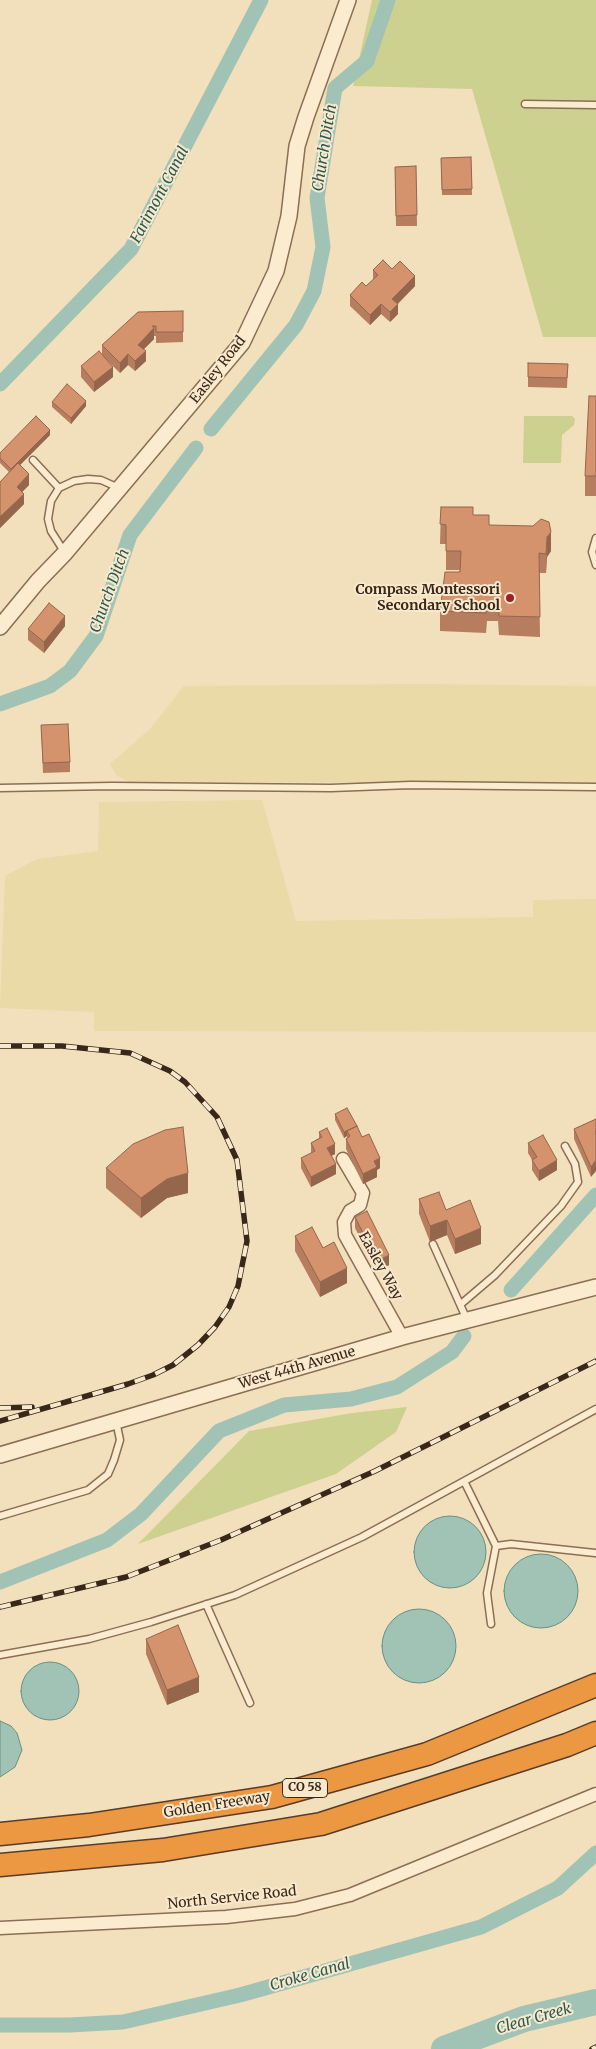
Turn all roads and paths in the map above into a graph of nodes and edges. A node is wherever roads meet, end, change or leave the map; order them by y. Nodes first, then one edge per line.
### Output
1 (348, 0) edge
2 (525, 104) dead end
3 (596, 105) edge
4 (33, 460) dead end
5 (60, 488) junction
6 (120, 489) junction
7 (596, 538) edge
8 (65, 553) junction
9 (596, 565) edge
10 (0, 627) edge
11 (596, 787) edge
12 (0, 788) edge
13 (565, 1146) dead end
14 (343, 1159) dead end
15 (433, 1244) dead end
16 (596, 1287) edge
17 (461, 1304) junction
18 (469, 1320) junction
19 (402, 1337) junction
20 (596, 1409) edge
21 (116, 1421) junction
22 (0, 1455) edge
23 (464, 1481) junction
24 (0, 1516) edge
25 (496, 1546) junction
26 (595, 1554) edge
27 (206, 1604) junction
28 (491, 1624) dead end
29 (0, 1655) edge
30 (596, 1685) edge
31 (250, 1703) dead end
32 (596, 1733) edge
33 (596, 1794) edge
34 (0, 1834) edge
35 (0, 1865) edge
36 (0, 1928) edge

1 - 6 street, Easley Road
2 - 3 lane
4 - 5 lane
5 - 6 lane
5 - 8 lane
6 - 8 street, Easley Road
7 - 9 lane
8 - 10 street, Easley Road
11 - 12 lane
13 - 17 lane
14 - 19 street, Easley Way
15 - 17 lane
16 - 18 street, West 44th Avenue
17 - 18 lane
18 - 19 street, West 44th Avenue
19 - 21 street, West 44th Avenue
20 - 23 lane
21 - 22 street, West 44th Avenue
21 - 24 lane
23 - 25 lane
23 - 27 lane
25 - 26 lane
25 - 28 lane
27 - 29 lane
27 - 31 lane
30 - 34 highway, Golden Freeway / CO 58
32 - 35 highway
33 - 36 street, North Service Road

